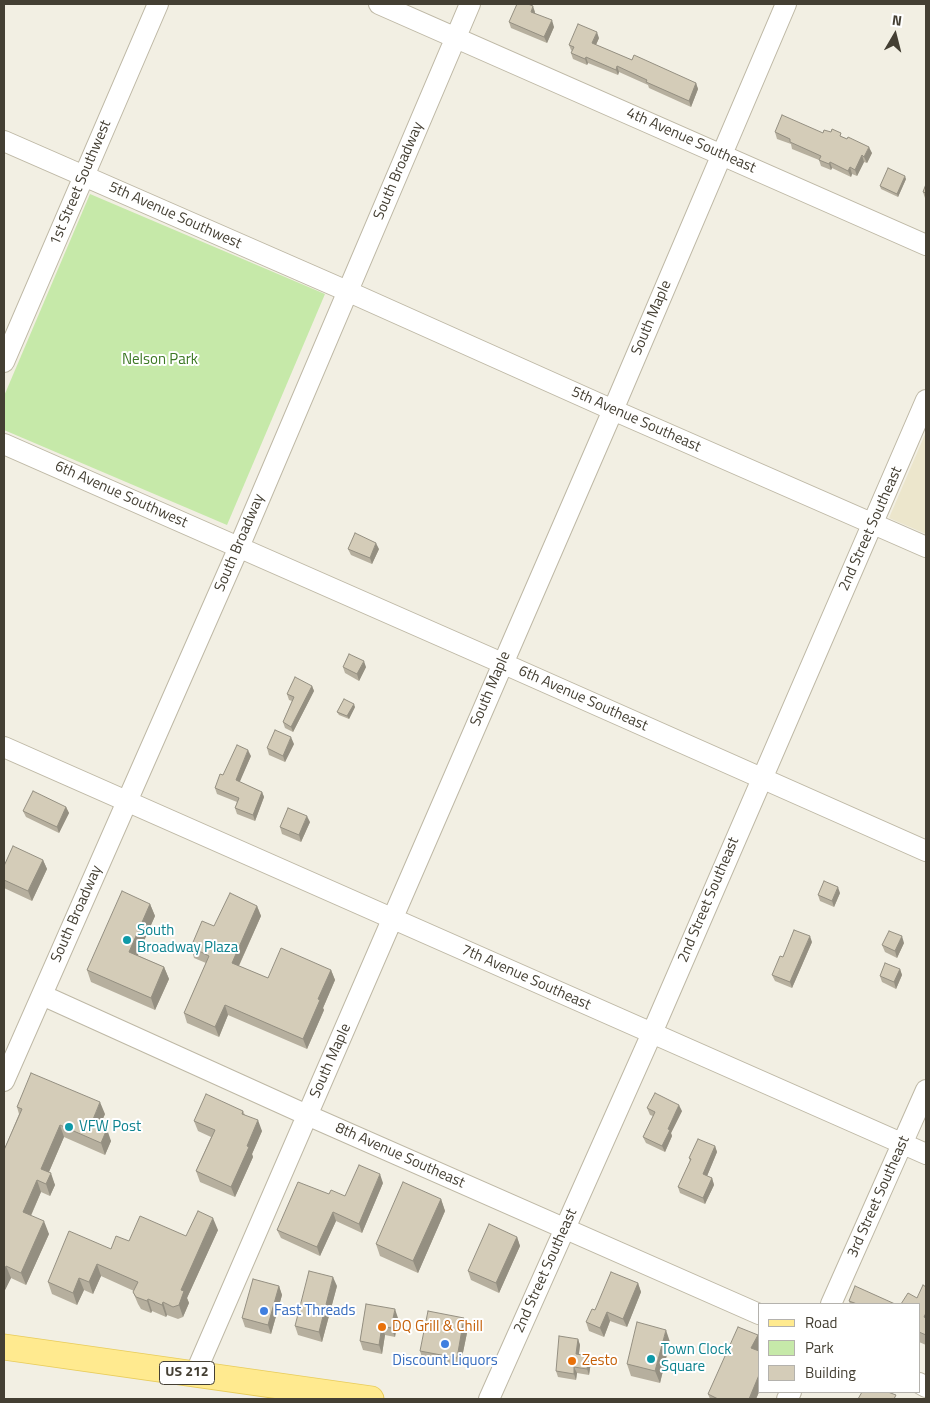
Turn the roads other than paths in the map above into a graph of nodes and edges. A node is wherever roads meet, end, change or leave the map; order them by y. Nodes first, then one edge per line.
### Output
1 (158, 4) edge
2 (379, 4) edge
3 (470, 4) edge
4 (786, 4) edge
5 (456, 38) junction
6 (4, 140) edge
7 (722, 155) junction
8 (84, 176) junction
9 (926, 245) edge
10 (347, 291) junction
11 (4, 362) edge
12 (926, 400) edge
13 (613, 410) junction
14 (4, 444) edge
15 (873, 524) junction
16 (239, 547) junction
17 (926, 547) edge
18 (502, 663) junction
19 (4, 747) edge
20 (761, 778) junction
21 (126, 801) junction
22 (926, 851) edge
23 (393, 919) junction
24 (42, 995) junction
25 (652, 1033) junction
26 (4, 1081) edge
27 (926, 1090) edge
28 (308, 1115) junction
29 (903, 1144) junction
30 (926, 1154) edge
31 (565, 1229) junction
32 (831, 1303) edge
33 (758, 1314) edge
34 (4, 1347) edge
35 (195, 1374) junction
36 (371, 1399) edge
37 (489, 1399) edge

1 - 8 street, 1st Street Southwest
2 - 5 street, 4th Avenue Southeast
3 - 5 street, South Broadway
4 - 7 street, South Maple
5 - 7 street, 4th Avenue Southeast
5 - 10 street, South Broadway
6 - 8 street, 5th Avenue Southwest
7 - 9 street, 4th Avenue Southeast
7 - 13 street, South Maple
8 - 10 street, 5th Avenue Southwest
8 - 11 street, 1st Street Southwest
10 - 13 street, 5th Avenue Southeast
10 - 16 street, South Broadway
12 - 15 street, 2nd Street Southeast
13 - 15 street, 5th Avenue Southeast
13 - 18 street, South Maple
14 - 16 street, 6th Avenue Southwest
15 - 17 street, 5th Avenue Southeast
15 - 20 street, 2nd Street Southeast
16 - 18 street, 6th Avenue Southeast
16 - 21 street, South Broadway
18 - 20 street, 6th Avenue Southeast
18 - 23 street, South Maple
19 - 21 street, 7th Avenue Southeast
20 - 22 street, 6th Avenue Southeast
20 - 25 street, 2nd Street Southeast
21 - 23 street, 7th Avenue Southeast
21 - 24 street, South Broadway
23 - 25 street, 7th Avenue Southeast
23 - 28 street, South Maple
24 - 26 street, South Broadway
24 - 28 street, 8th Avenue Southeast
25 - 29 street, 7th Avenue Southeast
25 - 31 street, 2nd Street Southeast
27 - 29 street, 3rd Street Southeast
28 - 31 street, 8th Avenue Southeast
28 - 35 street, South Maple
29 - 30 street, 7th Avenue Southeast
29 - 32 street, 3rd Street Southeast
31 - 33 street, 8th Avenue Southeast
31 - 37 street, 2nd Street Southeast
34 - 35 main road, US 212
35 - 36 main road, US 212

